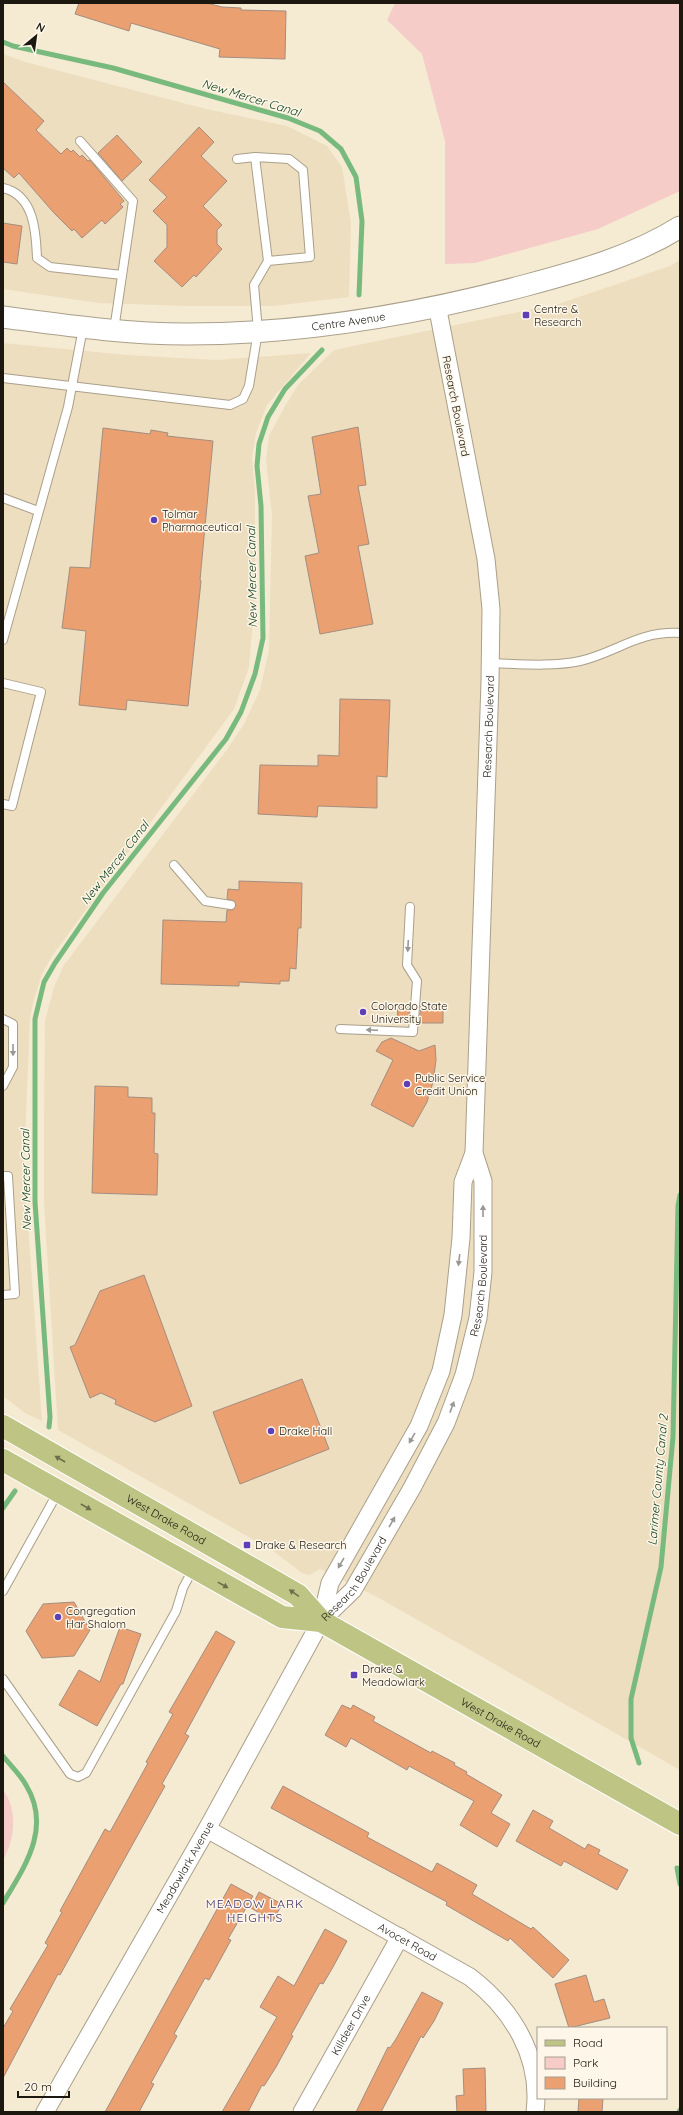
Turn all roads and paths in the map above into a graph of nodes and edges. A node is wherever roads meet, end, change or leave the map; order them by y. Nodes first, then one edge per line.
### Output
1 (80, 141) dead end
2 (255, 157) junction
3 (237, 159) dead end
4 (3, 188) edge
5 (680, 227) edge
6 (268, 262) junction
7 (122, 275) junction
8 (437, 305) junction
9 (3, 317) edge
10 (83, 328) junction
11 (114, 330) junction
12 (258, 331) junction
13 (3, 378) edge
14 (72, 387) junction
15 (3, 498) edge
16 (38, 511) junction
17 (680, 633) edge
18 (4, 635) edge
19 (491, 663) junction
20 (3, 683) edge
21 (3, 804) edge
22 (174, 864) dead end
23 (231, 905) dead end
24 (410, 907) dead end
25 (3, 1019) edge
26 (340, 1029) dead end
27 (3, 1086) edge
28 (474, 1153) junction
29 (3, 1176) edge
30 (3, 1295) edge
31 (3, 1426) edge
32 (3, 1460) edge
33 (58, 1492) junction
34 (121, 1493) junction
35 (194, 1568) junction
36 (3, 1591) edge
37 (321, 1621) junction
38 (3, 1679) edge
39 (680, 1824) edge
40 (207, 1829) junction
41 (400, 1937) junction
42 (45, 2112) edge
43 (302, 2112) edge
44 (535, 2112) edge

1 - 7 lane
2 - 3 lane
2 - 6 lane
2 - 6 lane
4 - 7 lane
5 - 8 street, Centre Avenue
6 - 12 lane
7 - 11 lane
8 - 12 street, Centre Avenue
8 - 19 street, Research Boulevard
9 - 10 street, Centre Avenue
10 - 11 street, Centre Avenue
10 - 14 lane
11 - 12 street, Centre Avenue
12 - 14 lane
13 - 14 lane
14 - 16 lane
15 - 16 lane
16 - 18 lane
17 - 19 lane
19 - 28 street, Research Boulevard
20 - 21 lane
22 - 23 lane
24 -> 26 lane
25 -> 27 lane
28 -> 37 street, Research Boulevard
37 -> 28 street, Research Boulevard
29 - 30 lane
34 -> 31 main road, West Drake Road
32 - 33 main road, West Drake Road
33 - 34 main road
33 -> 35 main road, West Drake Road
33 - 36 lane
37 -> 34 main road, West Drake Road
35 -> 37 main road, West Drake Road
35 - 38 lane
37 - 39 main road, West Drake Road
37 - 40 street, Meadowlark Avenue
40 - 41 street, Avocet Road
40 - 42 street, Meadowlark Avenue
41 - 43 street, Killdeer Drive
41 - 44 street, Avocet Road

